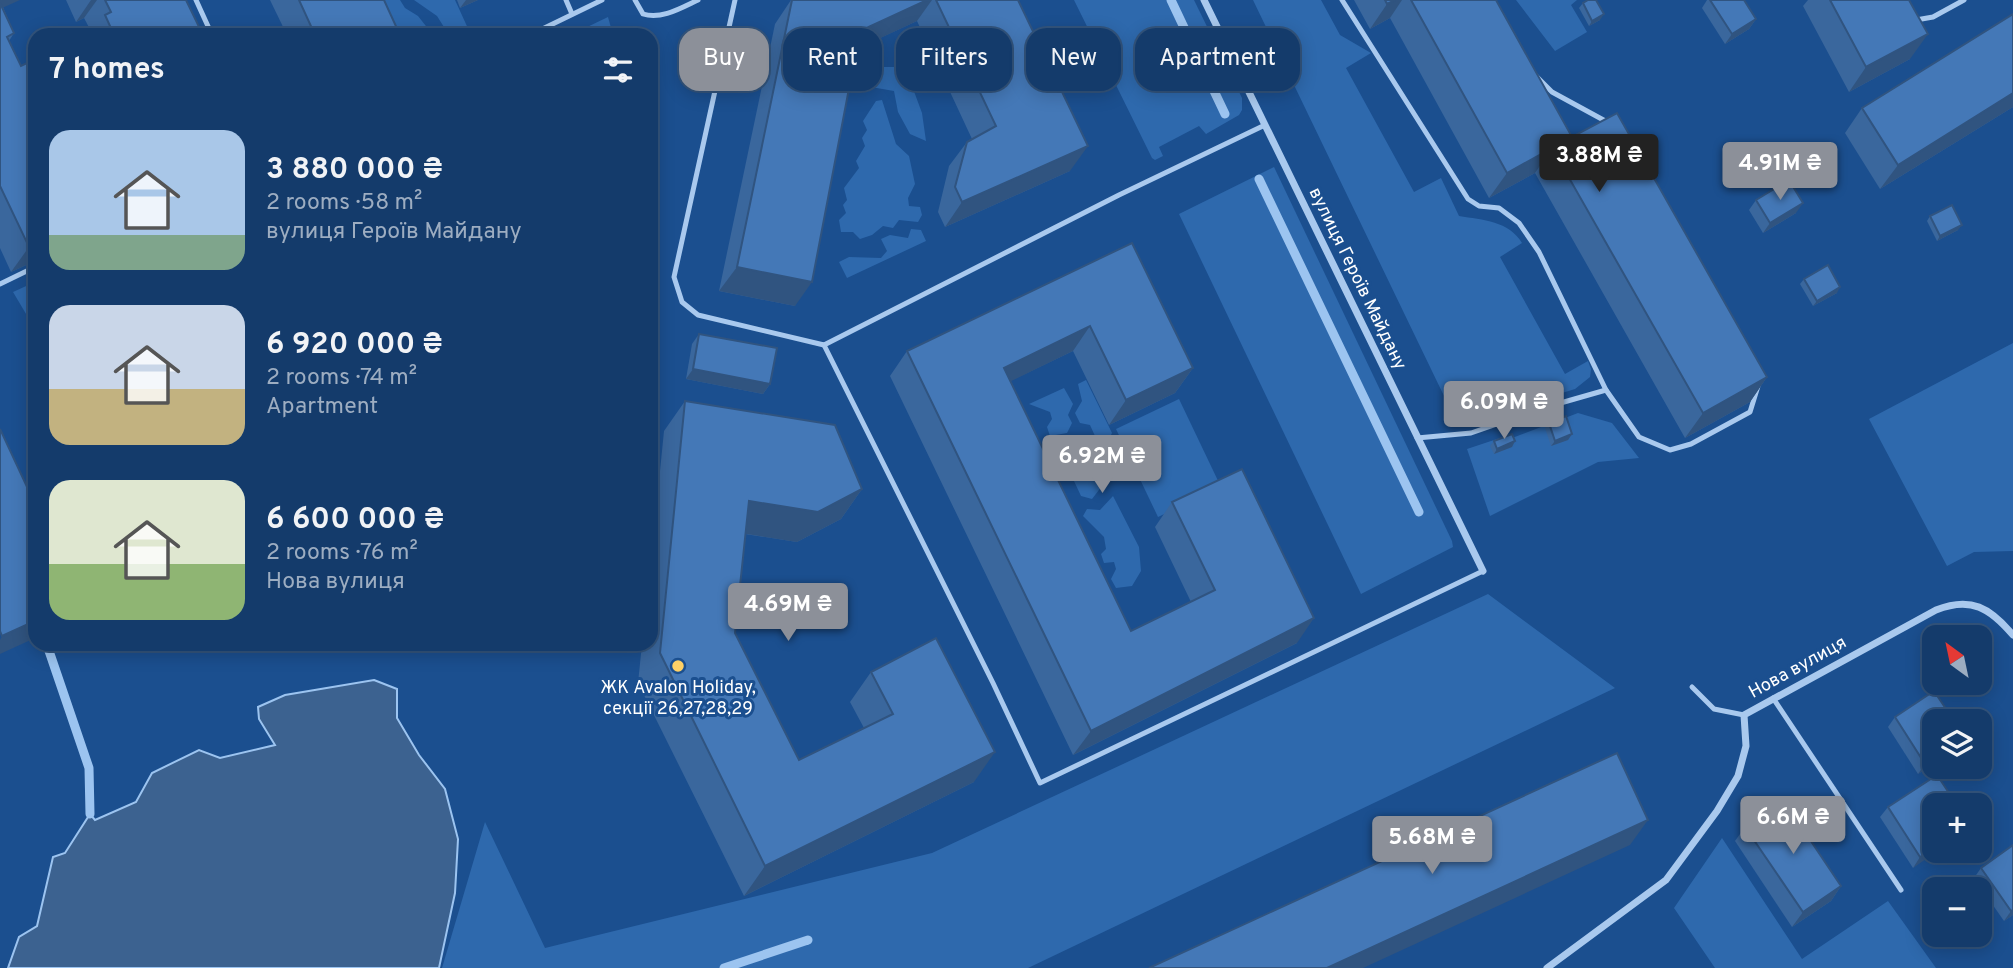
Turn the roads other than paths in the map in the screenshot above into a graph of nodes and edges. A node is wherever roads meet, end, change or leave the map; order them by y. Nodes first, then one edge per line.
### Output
1 (196, 0) edge
2 (566, 0) edge
3 (602, 0) edge
4 (635, 0) edge
5 (698, 0) edge
6 (735, 0) edge
7 (1204, 0) edge
8 (1342, 0) edge
9 (1964, 0) edge
10 (572, 14) junction
11 (1910, 21) edge
12 (209, 28) edge
13 (544, 28) edge
14 (1533, 73) edge
15 (1612, 124) edge
16 (1265, 125) junction
17 (28, 270) edge
18 (0, 284) edge
19 (824, 345) junction
20 (1753, 373) edge
21 (1606, 390) junction
22 (1417, 438) junction
23 (1483, 571) joint
24 (2013, 635) edge
25 (1692, 687) dead end
26 (1773, 698) junction
27 (1744, 715) junction
28 (1901, 890) dead end
29 (1547, 968) edge

1 - 12 lane
2 - 10 lane
3 - 10 lane
4 - 5 lane
6 - 19 lane
7 - 16 street, вулиця Героїв Майдану
8 - 21 lane
9 - 11 lane
10 - 13 lane
14 - 15 lane
16 - 19 lane
16 - 22 street, вулиця Героїв Майдану
17 - 18 lane
19 - 23 lane
20 - 21 lane
21 - 22 lane
22 - 23 street, вулиця Героїв Майдану
24 - 26 street, Нова вулиця
25 - 27 lane
26 - 27 street, Нова вулиця
26 - 28 lane
27 - 29 street, Нова вулиця

